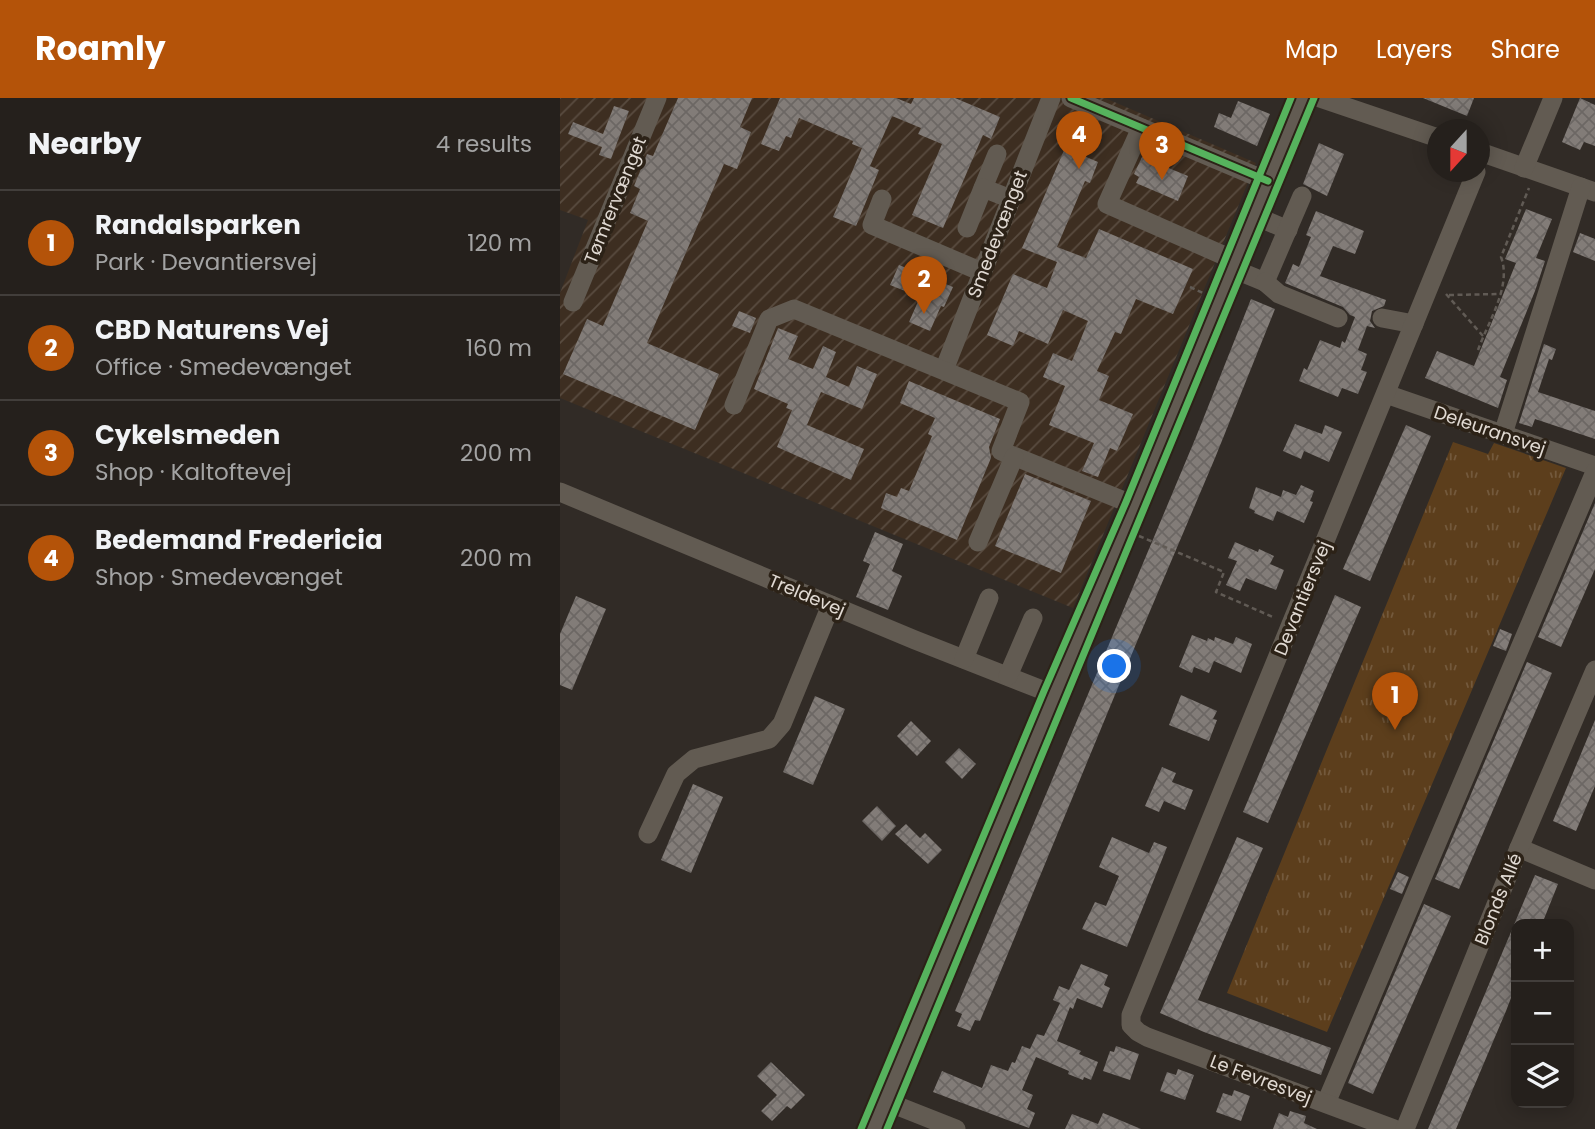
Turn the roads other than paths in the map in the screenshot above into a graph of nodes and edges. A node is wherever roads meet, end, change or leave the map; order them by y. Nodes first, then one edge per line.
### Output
1 (657, 98) edge
2 (1051, 98) edge
3 (1071, 98) edge
4 (1302, 98) edge
5 (1320, 98) edge
6 (1553, 98) edge
7 (1141, 128) junction
8 (1427, 135) edge
9 (998, 154) dead end
10 (1490, 162) edge
11 (1530, 170) junction
12 (1267, 181) junction
13 (1471, 182) edge
14 (984, 188) junction
15 (1588, 189) edge
16 (1302, 196) dead end
17 (1011, 199) junction
18 (882, 200) dead end
19 (1253, 215) junction
20 (967, 228) dead end
21 (1288, 230) junction
22 (1232, 264) junction
23 (982, 272) junction
24 (1265, 282) junction
25 (573, 302) dead end
26 (1338, 318) dead end
27 (1382, 318) dead end
28 (1414, 324) junction
29 (944, 370) junction
30 (1386, 394) junction
31 (734, 405) dead end
32 (1503, 434) junction
33 (1014, 457) junction
34 (1595, 466) edge
35 (1595, 472) edge
36 (560, 492) edge
37 (1134, 505) junction
38 (978, 542) dead end
39 (989, 598) dead end
40 (831, 605) junction
41 (1033, 618) dead end
42 (964, 659) junction
43 (1595, 670) edge
44 (1008, 676) junction
45 (1055, 695) junction
46 (648, 834) dead end
47 (1519, 848) junction
48 (1595, 880) edge
49 (1131, 1025) joint
50 (885, 1101) junction
51 (1326, 1103) junction
52 (873, 1129) edge
53 (956, 1129) edge
54 (1394, 1129) edge
55 (1405, 1129) edge

1 - 25 street, Tømrervænget
2 - 17 street, Smedevænget
3 - 7 street
4 - 12 street
5 - 8 street
6 - 11 street
7 - 12 street
7 - 22 street
9 - 14 street
10 - 11 street
11 - 15 street
12 - 19 street
13 - 28 street, Devantiersvej
14 - 17 street
14 - 20 street
15 - 32 street
16 - 21 street
17 - 23 street, Smedevænget
18 - 23 street
19 - 21 street
19 - 22 street
21 - 24 street
22 - 24 street
22 - 37 street
23 - 29 street, Smedevænget
24 - 26 street
27 - 28 street
28 - 30 street, Devantiersvej
29 - 31 street
29 - 33 street
30 - 32 street, Deleuransvej
30 - 49 street, Devantiersvej
32 - 34 street, Deleuransvej
33 - 37 street
33 - 38 street
35 - 51 street
36 - 40 street, Treldevej
37 - 45 street
39 - 42 street
40 - 42 street, Treldevej
40 - 46 street
41 - 44 street
42 - 44 street, Treldevej
43 - 47 street, Blonds Allé
44 - 45 street, Treldevej
45 - 50 street
47 - 48 street
47 - 55 street, Blonds Allé
49 - 51 street, Le Fevresvej
50 - 52 street
50 - 53 street
51 - 54 street, Le Fevresvej

